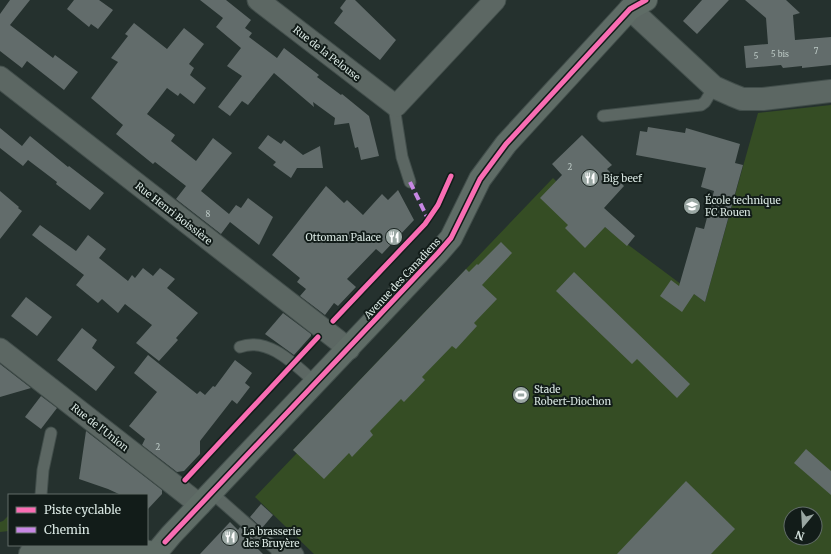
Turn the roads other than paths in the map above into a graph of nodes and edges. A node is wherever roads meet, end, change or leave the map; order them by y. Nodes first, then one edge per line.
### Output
1 (258, 0) edge
2 (495, 0) edge
3 (632, 2) edge
4 (0, 77) edge
5 (714, 87) junction
6 (831, 91) edge
7 (396, 106) junction
8 (603, 116) dead end
9 (410, 182) dead end
10 (240, 347) dead end
11 (349, 348) junction
12 (0, 349) edge
13 (316, 383) junction
14 (51, 433) dead end
15 (41, 494) edge
16 (206, 499) junction
17 (38, 551) edge
18 (278, 553) edge
19 (156, 554) edge
20 (298, 554) edge

1 - 7 street, Rue de la Pelouse
2 - 7 street
3 - 5 street
3 - 11 main road, Avenue des Canadiens
4 - 11 street, Rue Henri Boissière
5 - 6 street
5 - 8 lane
7 - 9 lane
10 - 13 lane
11 - 13 main road, Avenue des Canadiens
12 - 16 street, Rue de l'Union
13 - 16 main road, Avenue des Canadiens
14 - 15 lane
16 - 18 lane
16 - 19 main road, Avenue des Canadiens
17 - 19 main road
18 - 20 lane

